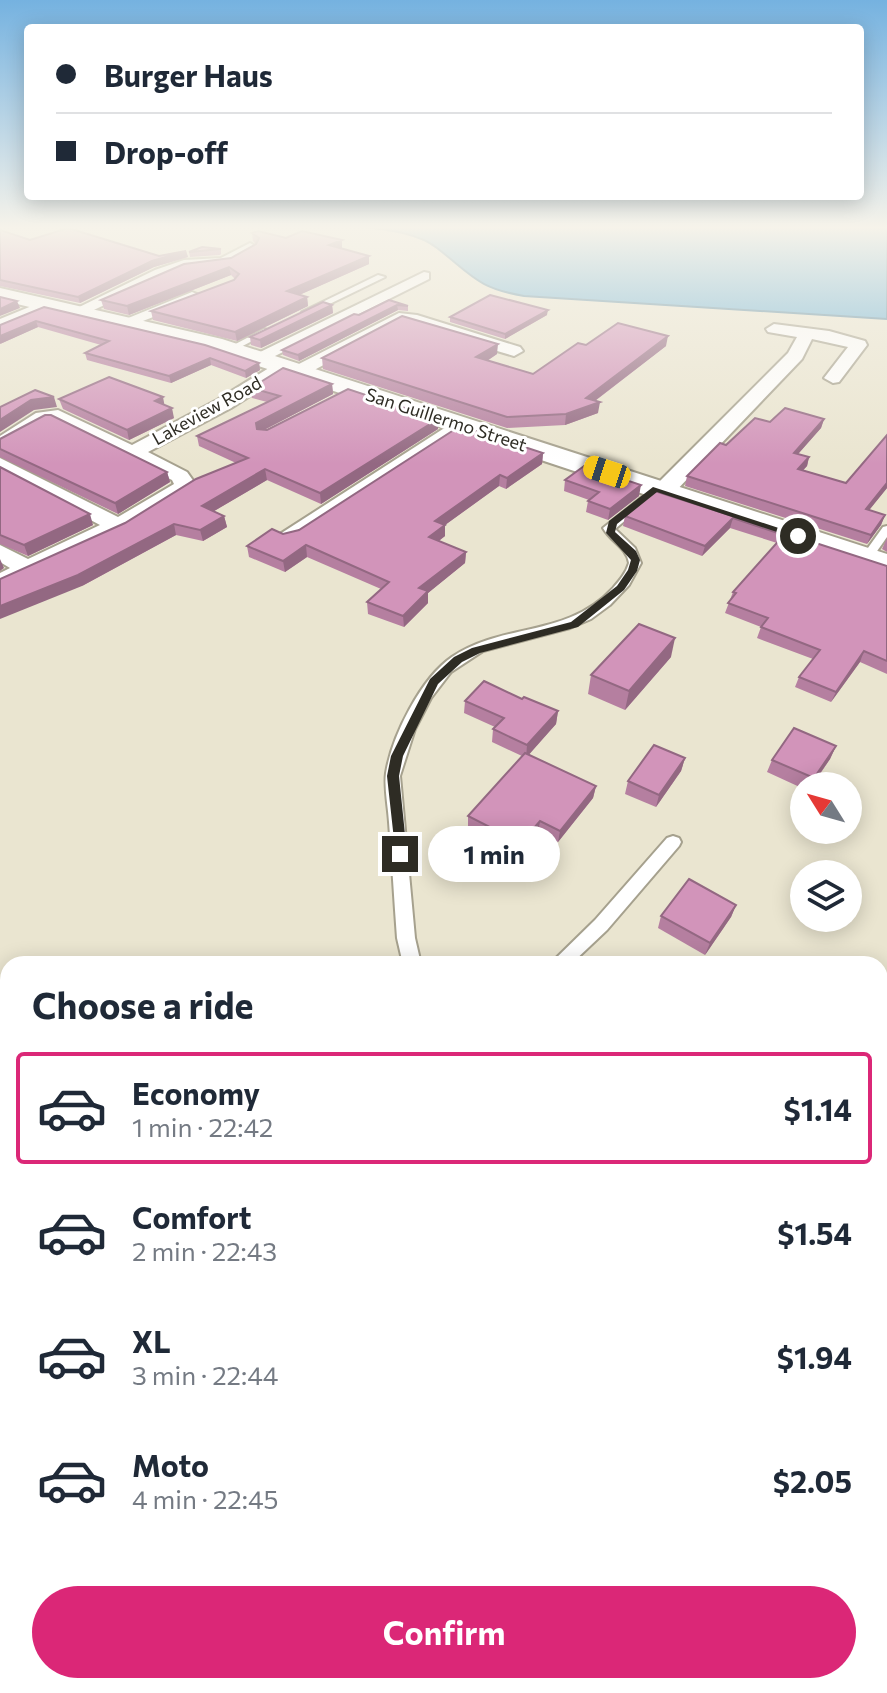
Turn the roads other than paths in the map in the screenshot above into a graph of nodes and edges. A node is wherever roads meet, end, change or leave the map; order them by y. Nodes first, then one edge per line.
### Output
1 (44, 306) joint
2 (90, 306) edge
3 (169, 306) edge
4 (320, 306) edge
5 (376, 306) edge
6 (75, 313) junction
7 (295, 318) edge
8 (836, 319) dead end
9 (124, 323) junction
10 (281, 324) edge
11 (0, 325) edge
12 (774, 329) dead end
13 (807, 333) junction
14 (829, 336) junction
15 (230, 349) junction
16 (514, 351) dead end
17 (279, 366) junction
18 (833, 378) dead end
19 (460, 424) junction
20 (0, 445) edge
21 (131, 453) junction
22 (0, 464) edge
23 (659, 490) junction
24 (119, 526) junction
25 (887, 529) edge
26 (291, 534) edge
27 (0, 552) edge
28 (879, 559) edge
29 (28, 569) junction
30 (0, 582) edge
31 (673, 842) dead end
32 (410, 956) edge
33 (568, 956) edge

1 - 6 main road, San Guillermo Street
1 - 11 street
2 - 6 street
3 - 9 street
4 - 7 lane
5 - 17 street
6 - 9 main road, San Guillermo Street
8 - 14 street
9 - 15 main road, San Guillermo Street
10 - 15 lane
12 - 13 street
13 - 14 street
13 - 23 street
14 - 18 street
15 - 17 main road, San Guillermo Street
16 - 17 street
17 - 19 main road, San Guillermo Street
17 - 21 street, Lakeview Road
19 - 23 main road, San Guillermo Street
19 - 26 street
20 - 21 street
21 - 24 street
22 - 24 street
23 - 28 main road, San Guillermo Street
23 - 32 lane
24 - 29 street
25 - 28 lane
27 - 29 street
29 - 30 street
31 - 33 lane

